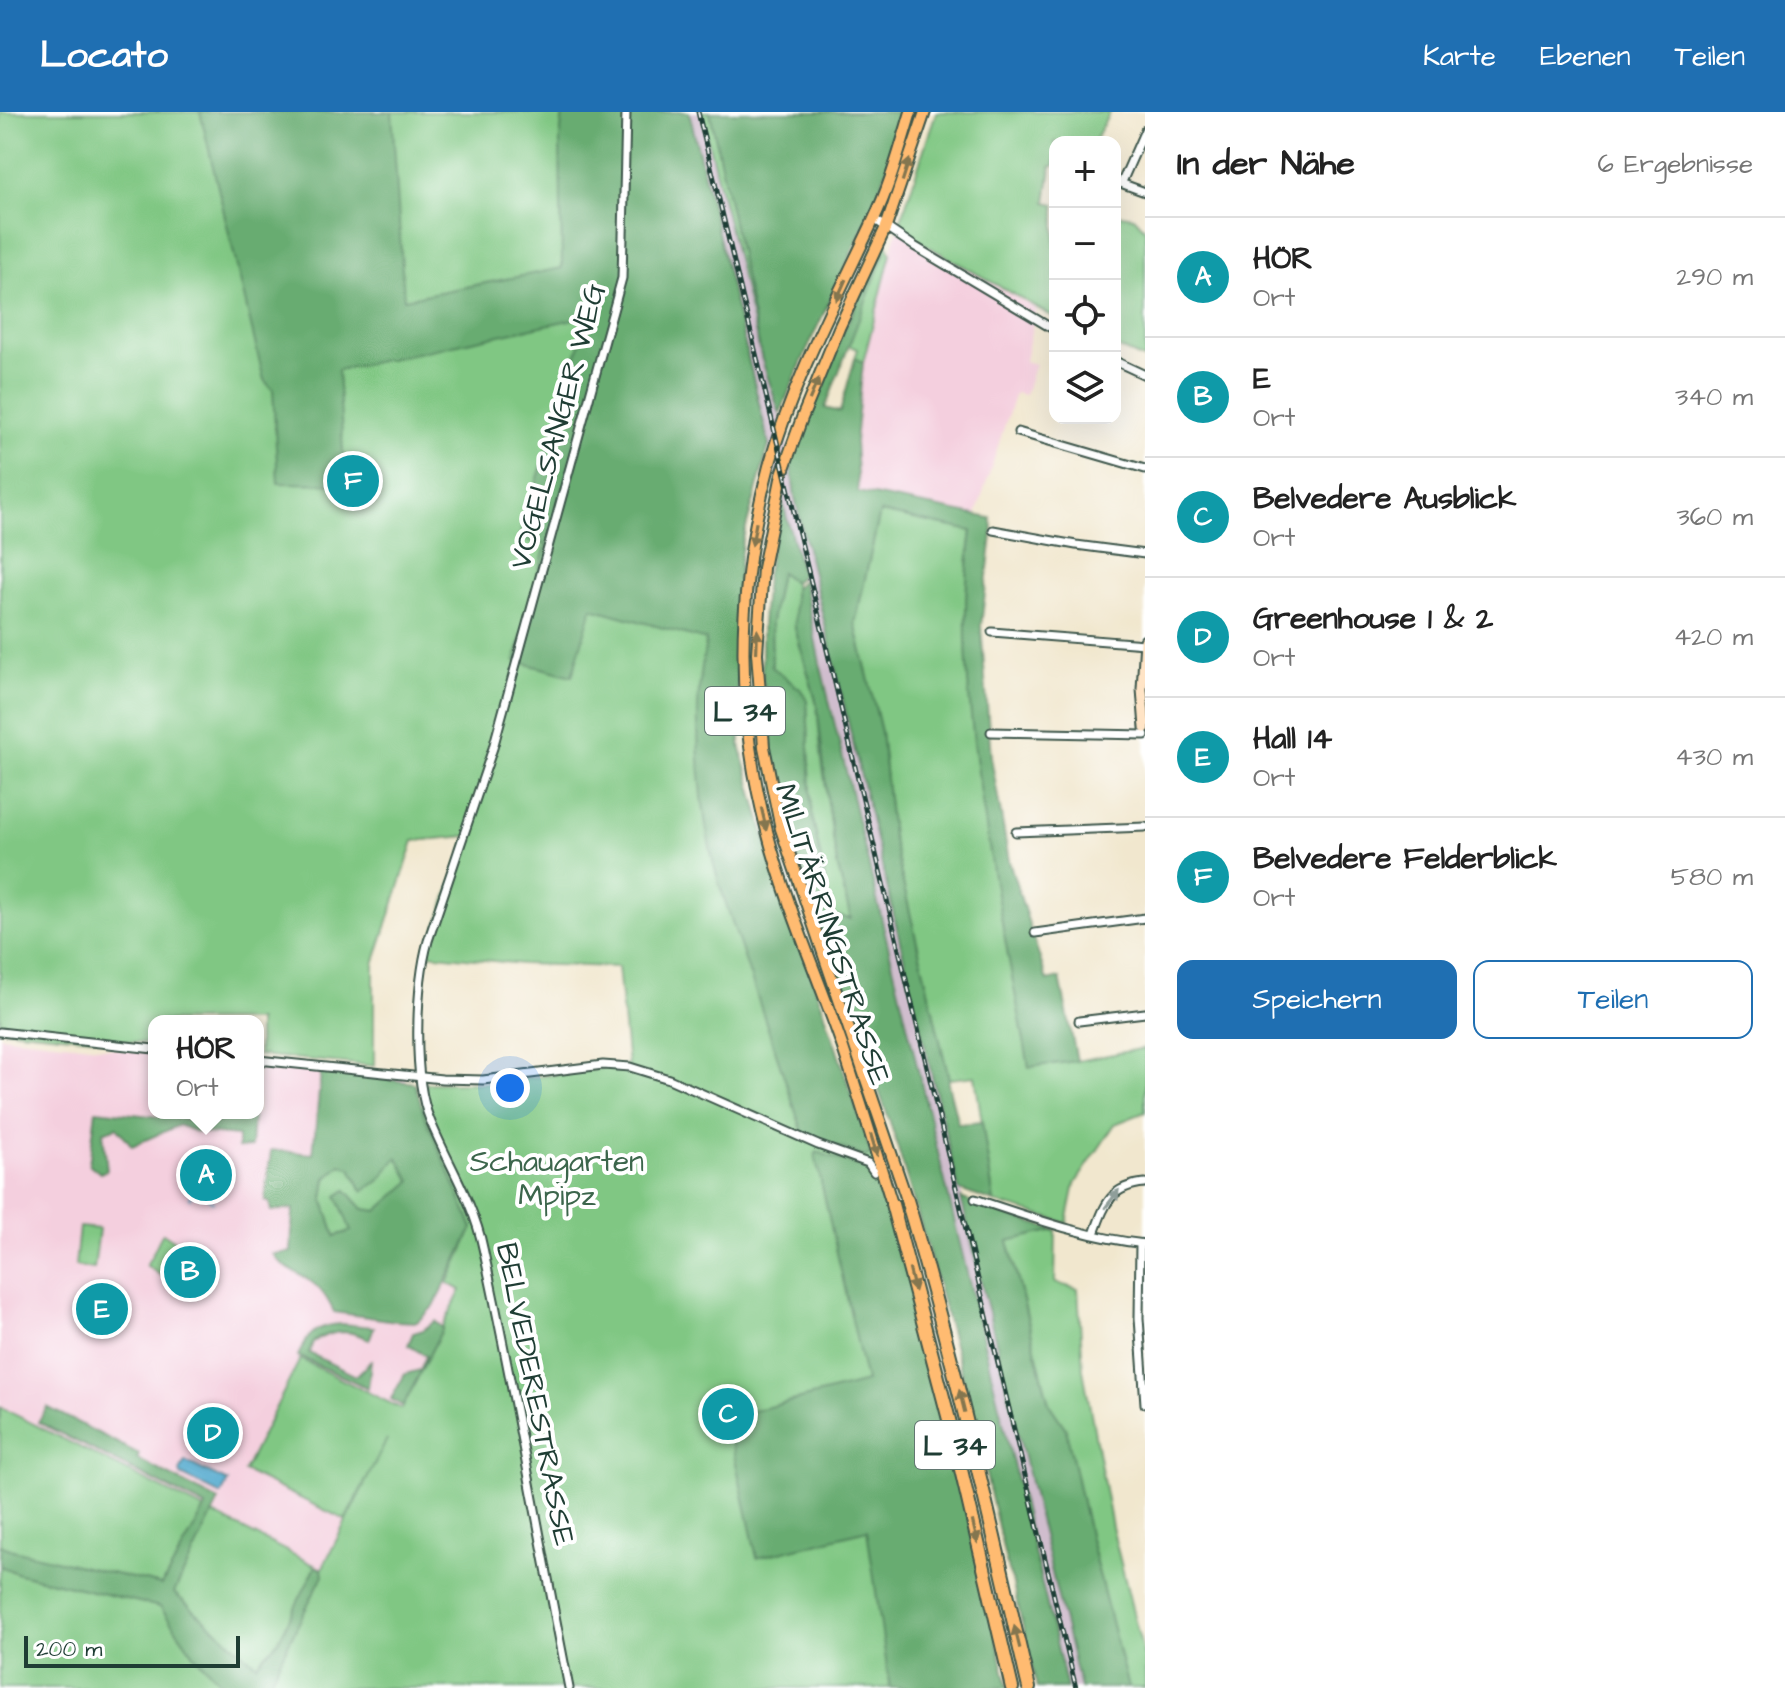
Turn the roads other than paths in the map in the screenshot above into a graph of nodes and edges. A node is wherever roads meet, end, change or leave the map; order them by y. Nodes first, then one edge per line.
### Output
1 (626, 112) edge
2 (911, 112) edge
3 (925, 112) edge
4 (1145, 130) edge
5 (1121, 176) edge
6 (1121, 183) edge
7 (1145, 192) edge
8 (874, 219) junction
9 (886, 227) junction
10 (1049, 327) edge
11 (1121, 364) edge
12 (1145, 375) edge
13 (1018, 432) dead end
14 (1145, 469) edge
15 (993, 530) dead end
16 (1145, 554) edge
17 (992, 632) dead end
18 (1145, 642) edge
19 (1145, 728) edge
20 (991, 732) dead end
21 (1145, 735) edge
22 (493, 748) joint
23 (1145, 827) edge
24 (1016, 832) dead end
25 (1145, 918) edge
26 (1035, 933) dead end
27 (1145, 1013) edge
28 (1079, 1021) dead end
29 (0, 1032) edge
30 (148, 1048) edge
31 (264, 1061) edge
32 (418, 1077) junction
33 (874, 1172) dead end
34 (1145, 1183) edge
35 (975, 1199) dead end
36 (907, 1200) joint
37 (892, 1204) joint
38 (1094, 1234) junction
39 (1142, 1244) edge
40 (1145, 1404) edge
41 (569, 1688) edge
42 (1012, 1688) edge
43 (1029, 1688) edge

1 - 22 street, VOGELSANGER WEG
2 - 8 main road, MILITÄRRINGSTRASSE / L 34
9 -> 3 main road, MILITÄRRINGSTRASSE / L 34
4 - 5 street
6 - 7 street
8 - 9 street
8 -> 37 main road, MILITÄRRINGSTRASSE / L 34
9 - 10 street
36 -> 9 main road, MILITÄRRINGSTRASSE / L 34
11 - 12 street
13 - 14 street
15 - 16 street
17 - 18 street
18 - 19 street
20 - 21 street
22 - 32 street, BELVEDERESTRASSE
23 - 24 street
25 - 26 street
27 - 28 street
29 - 30 street
31 - 32 street
32 - 33 street
32 - 41 street, BELVEDERESTRASSE
38 -> 34 street
35 - 38 street
43 -> 36 highway, MILITÄRRINGSTRASSE / L 34
37 -> 42 highway, MILITÄRRINGSTRASSE / L 34
38 - 39 street
39 - 40 street

